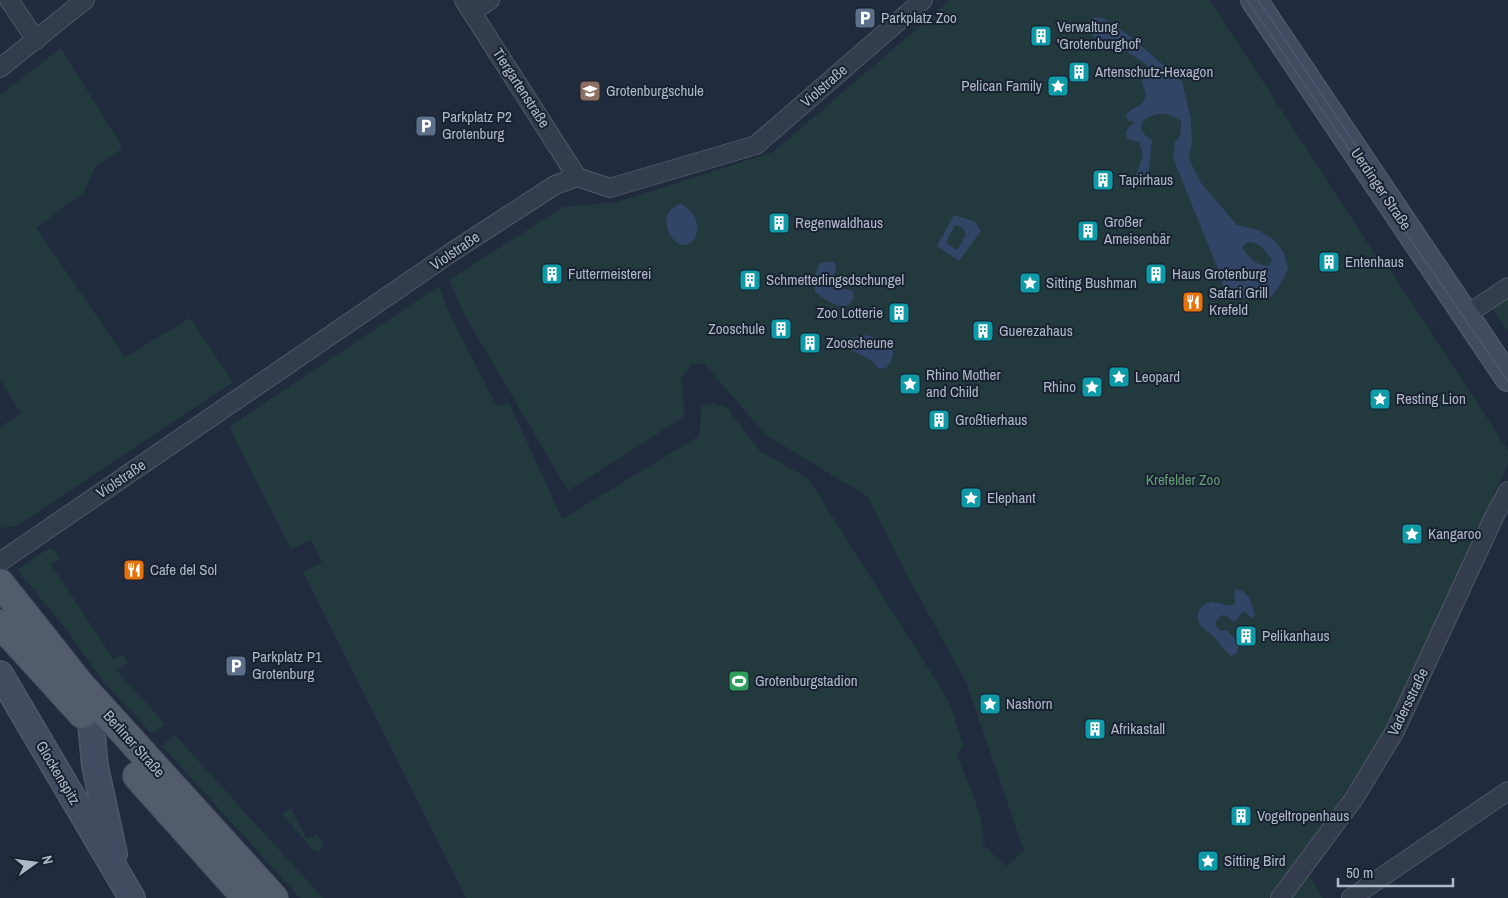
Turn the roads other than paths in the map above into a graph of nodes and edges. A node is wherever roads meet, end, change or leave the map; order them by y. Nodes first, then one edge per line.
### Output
1 (9, 0) edge
2 (85, 0) edge
3 (490, 0) edge
4 (923, 0) edge
5 (1254, 0) edge
6 (468, 6) edge
7 (36, 40) junction
8 (0, 68) edge
9 (577, 177) junction
10 (1508, 287) edge
11 (1466, 316) junction
12 (1508, 378) edge
13 (1508, 490) edge
14 (0, 562) edge
15 (0, 584) edge
16 (0, 624) edge
17 (0, 674) edge
18 (80, 684) junction
19 (91, 724) junction
20 (1508, 791) edge
21 (117, 871) junction
22 (132, 898) edge
23 (246, 898) edge
24 (274, 898) edge
25 (1280, 898) edge
26 (1351, 898) edge

1 - 7 street
2 - 7 street
3 - 6 street
4 - 9 street, Violstraße
5 - 11 main road, Uerdinger Straße
6 - 9 street, Tiergartenstraße
7 - 8 street
9 - 14 street, Violstraße
10 - 11 street
11 - 12 main road, Uerdinger Straße
13 - 25 street, Vadersstraße
15 - 18 main road, Berliner Straße
16 - 19 main road, Berliner Straße
17 - 21 main road, Glockenspitz
18 - 19 main road, Glockenspitz
18 - 24 main road, Berliner Straße
19 - 21 main road, Glockenspitz
19 - 23 main road, Berliner Straße
20 - 26 street
21 - 22 main road, Glockenspitz

